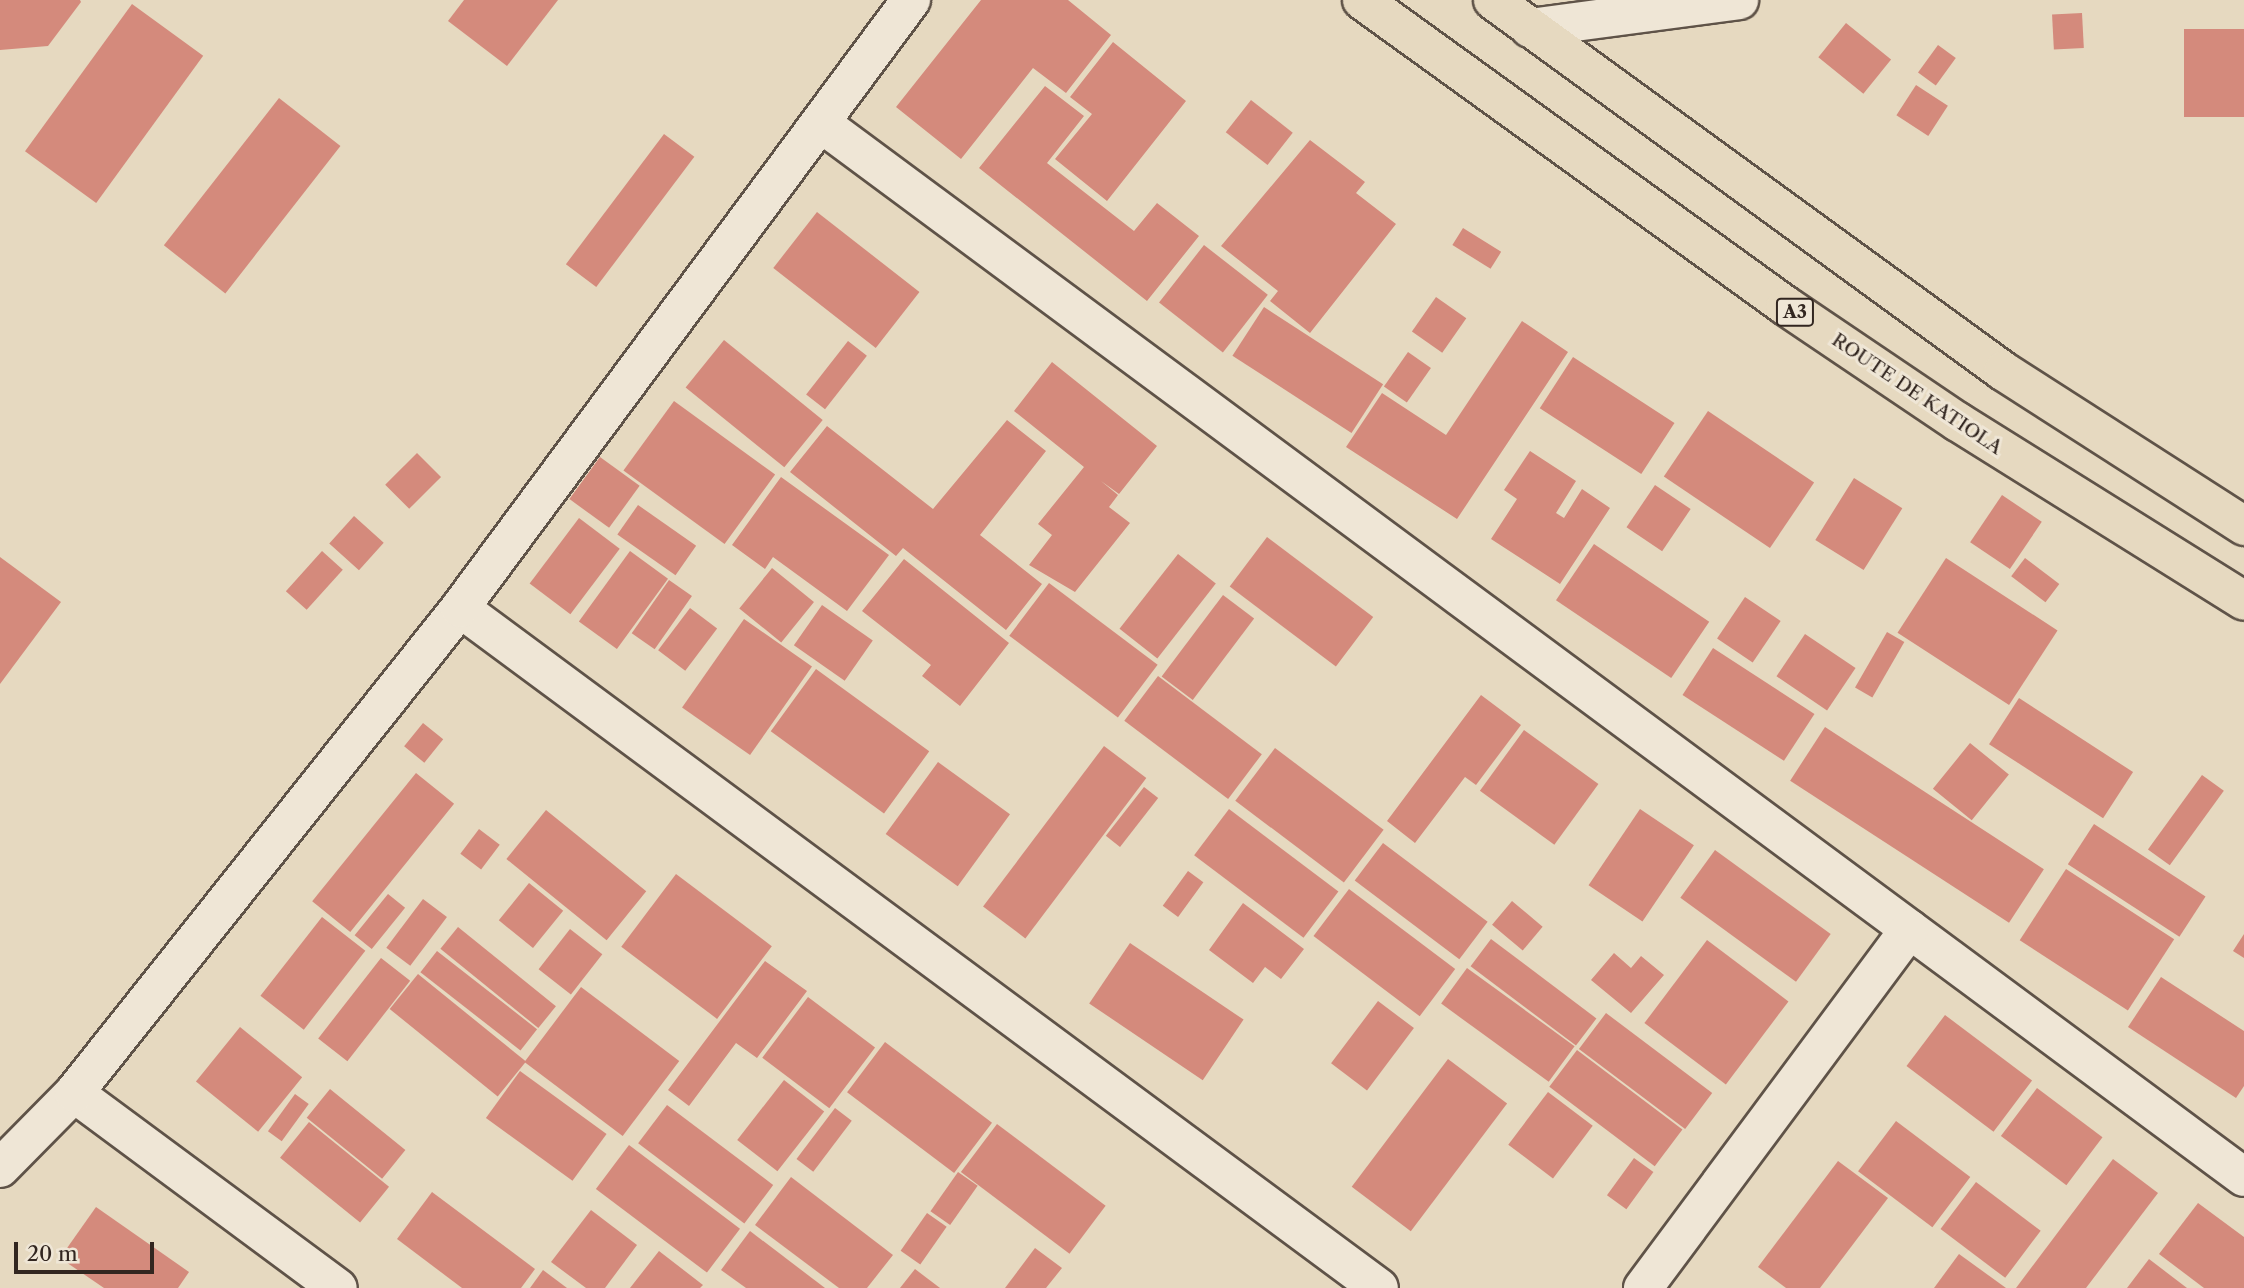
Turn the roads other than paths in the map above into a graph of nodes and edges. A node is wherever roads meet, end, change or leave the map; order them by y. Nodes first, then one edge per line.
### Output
1 (911, 0) edge
2 (1362, 0) edge
3 (1493, 0) edge
4 (1739, 0) edge
5 (1531, 28) junction
6 (822, 124) junction
7 (2244, 526) edge
8 (2244, 601) edge
9 (460, 608) junction
10 (1910, 929) junction
11 (74, 1093) junction
12 (0, 1168) edge
13 (2244, 1177) edge
14 (338, 1288) edge
15 (1379, 1288) edge
16 (1643, 1288) edge

1 - 6 street
2 - 8 highway, ROUTE DE KATIOLA / A3
3 - 5 highway
4 - 5 street
5 - 7 highway
6 - 9 street
6 - 10 street
9 - 11 street
9 - 15 street
10 - 13 street
10 - 16 street
11 - 12 street
11 - 14 street

